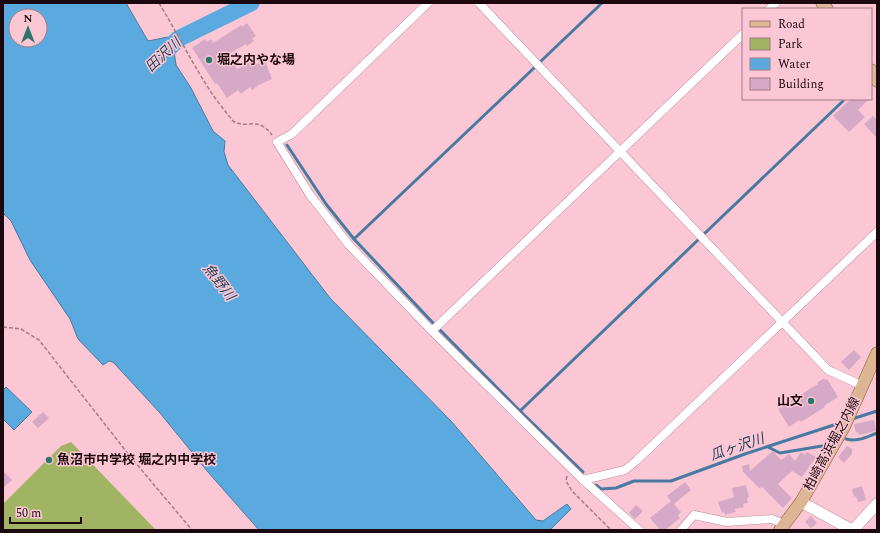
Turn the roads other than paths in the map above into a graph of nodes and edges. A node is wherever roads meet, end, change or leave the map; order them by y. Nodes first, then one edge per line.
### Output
1 (428, 3) edge
2 (479, 3) edge
3 (742, 35) edge
4 (872, 72) edge
5 (877, 81) edge
6 (620, 150) junction
7 (877, 232) edge
8 (782, 321) junction
9 (432, 331) junction
10 (877, 354) edge
11 (863, 386) junction
12 (583, 480) junction
13 (801, 502) junction
14 (877, 504) edge
15 (782, 527) edge
16 (639, 530) edge
17 (681, 530) edge
18 (853, 530) edge

1 - 9 street
2 - 6 street
3 - 6 street
4 - 5 main road
6 - 8 street
6 - 9 street
7 - 8 street
8 - 11 street
8 - 12 street
9 - 12 street
10 - 11 main road, 柏崎高浜堀之内線
11 - 13 main road, 柏崎高浜堀之内線
12 - 16 street
13 - 15 main road, 柏崎高浜堀之内線
13 - 18 street
14 - 18 street
15 - 17 street

